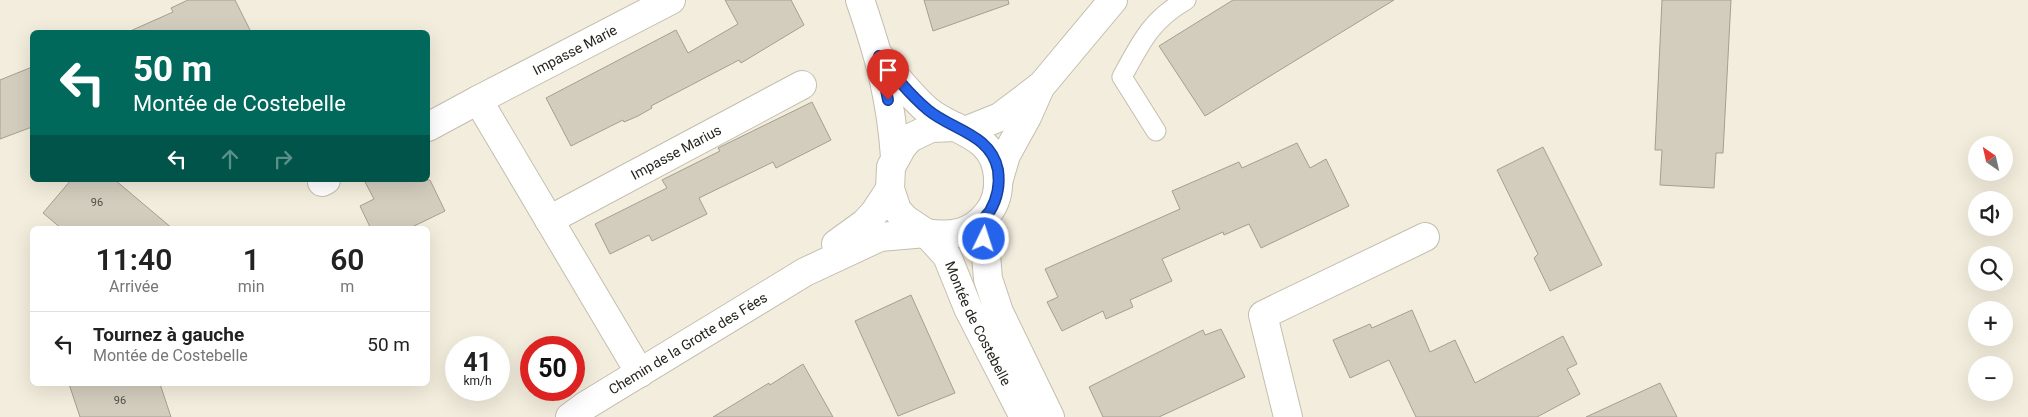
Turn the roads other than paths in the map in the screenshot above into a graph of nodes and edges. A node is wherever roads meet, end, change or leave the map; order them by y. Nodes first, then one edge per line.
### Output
1 (671, 0) edge
2 (860, 0) edge
3 (1113, 0) edge
4 (1186, 0) edge
5 (879, 56) junction
6 (1042, 84) junction
7 (802, 85) dead end
8 (478, 100) junction
9 (430, 126) edge
10 (961, 129) junction
11 (1156, 131) dead end
12 (895, 157) junction
13 (998, 182) junction
14 (890, 189) junction
15 (983, 219) junction
16 (549, 220) junction
17 (926, 233) junction
18 (1425, 237) dead end
19 (805, 272) junction
20 (640, 373) junction
21 (570, 417) edge
22 (1024, 417) edge
23 (1050, 417) edge
24 (1288, 417) edge

1 - 8 street, Impasse Marie
2 - 5 street, Montée de Costebelle
3 - 6 street
4 - 11 lane
5 - 10 street, Montée de Costebelle
5 - 12 street, Montée de Costebelle
6 - 10 street
6 - 13 street
7 - 16 street, Impasse Marius
8 - 9 street
8 - 16 street
10 - 12 street, Montée de Costebelle
10 - 13 street, Montée de Costebelle
12 - 14 street, Montée de Costebelle
13 - 15 street, Montée de Costebelle
14 - 17 street, Montée de Costebelle
14 - 19 street, Chemin de la Grotte des Fées
15 - 17 street, Montée de Costebelle
15 - 23 street, Montée de Costebelle
16 - 20 street
17 - 19 street, Chemin de la Grotte des Fées
17 - 22 street, Montée de Costebelle
18 - 24 street
19 - 20 street, Chemin de la Grotte des Fées
20 - 21 street, Chemin de la Grotte des Fées

